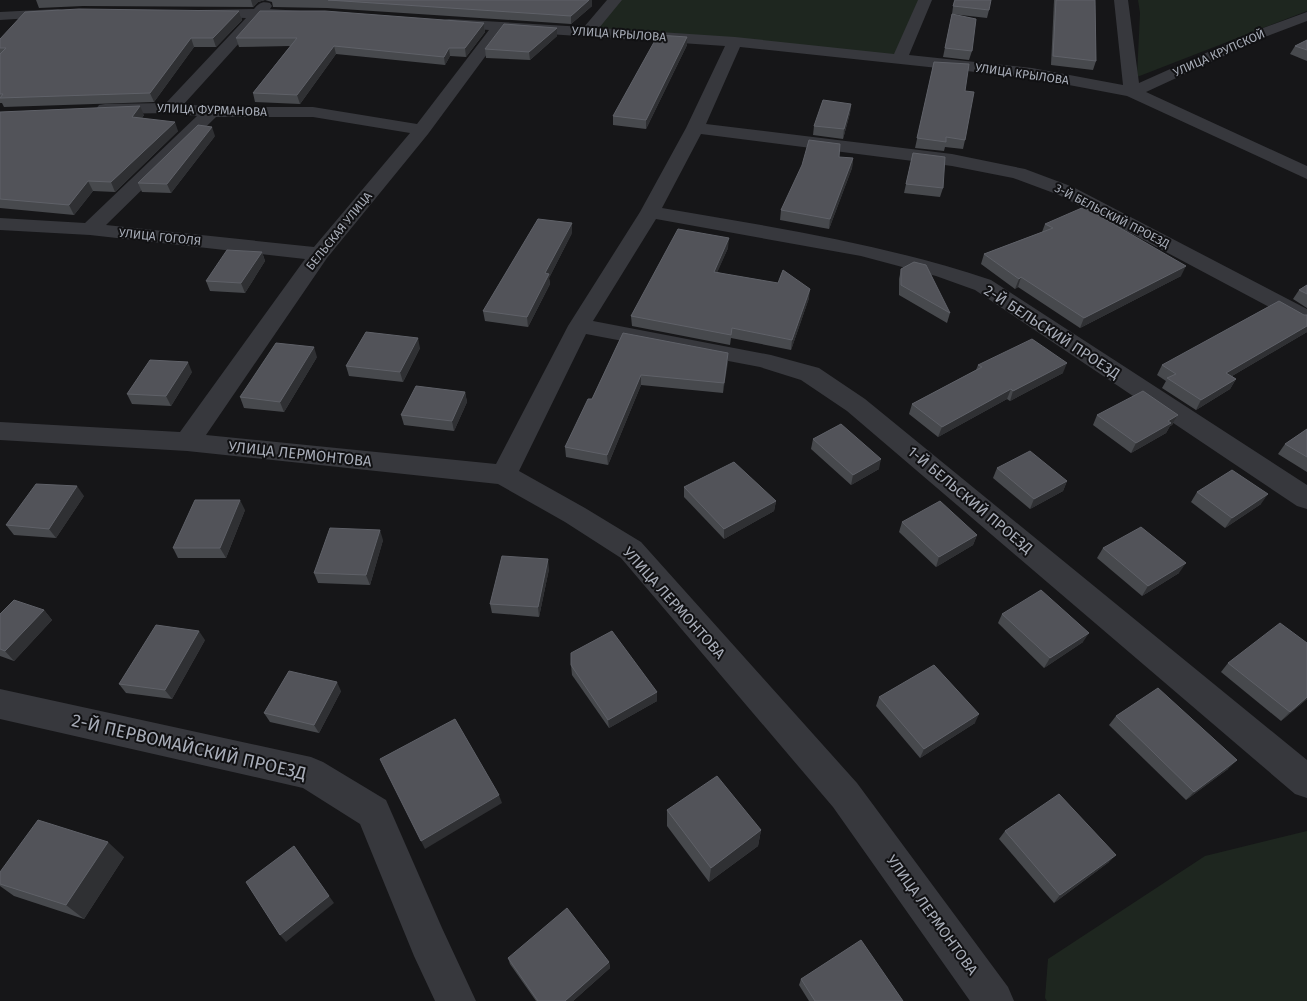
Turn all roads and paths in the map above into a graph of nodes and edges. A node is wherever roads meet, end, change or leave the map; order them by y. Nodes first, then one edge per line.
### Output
1 (269, 0) edge
2 (615, 0) edge
3 (925, 0) edge
4 (1121, 0) edge
5 (74, 12) edge
6 (190, 13) edge
7 (258, 14) junction
8 (308, 14) edge
9 (0, 16) edge
10 (1307, 16) edge
11 (432, 22) edge
12 (499, 27) junction
13 (588, 32) junction
14 (735, 42) junction
15 (900, 59) junction
16 (1132, 92) junction
17 (171, 108) junction
18 (86, 110) edge
19 (211, 112) junction
20 (695, 128) junction
21 (422, 130) junction
22 (1307, 172) edge
23 (650, 212) junction
24 (0, 224) edge
25 (90, 229) junction
26 (319, 254) junction
27 (1307, 318) edge
28 (579, 326) junction
29 (0, 431) edge
30 (187, 442) junction
31 (504, 476) junction
32 (1307, 499) edge
33 (0, 704) edge
34 (1307, 782) edge
35 (456, 1001) edge
36 (994, 1001) edge

1 - 7 street
2 - 13 street
3 - 15 street
4 - 16 street
5 - 9 street
6 - 7 street
7 - 8 street
7 - 17 street
10 - 16 street, УЛИЦА КРУПСКОЙ
11 - 12 street, УЛИЦА КРЫЛОВА
12 - 13 street, УЛИЦА КРЫЛОВА
12 - 21 street, БЕЛЬСКАЯ УЛИЦА
13 - 14 street, УЛИЦА КРЫЛОВА
14 - 15 street, УЛИЦА КРЫЛОВА
14 - 20 street
15 - 16 street, УЛИЦА КРЫЛОВА
16 - 22 street, УЛИЦА КРЫЛОВА
17 - 18 street, УЛИЦА ФУРМАНОВА
17 - 19 street, УЛИЦА ФУРМАНОВА
19 - 21 street, УЛИЦА ФУРМАНОВА
19 - 25 street
20 - 23 street
20 - 27 street, 3-Й БЕЛЬСКИЙ ПРОЕЗД
21 - 26 street, БЕЛЬСКАЯ УЛИЦА
23 - 28 street
23 - 32 street, 2-Й БЕЛЬСКИЙ ПРОЕЗД
24 - 25 street, УЛИЦА ГОГОЛЯ
25 - 26 street, УЛИЦА ГОГОЛЯ
26 - 30 street, БЕЛЬСКАЯ УЛИЦА
28 - 31 street
28 - 34 street, 1-Й БЕЛЬСКИЙ ПРОЕЗД
29 - 30 street, УЛИЦА ЛЕРМОНТОВА
30 - 31 street, УЛИЦА ЛЕРМОНТОВА
31 - 36 street, УЛИЦА ЛЕРМОНТОВА
33 - 35 street, 2-Й ПЕРВОМАЙСКИЙ ПРОЕЗД

